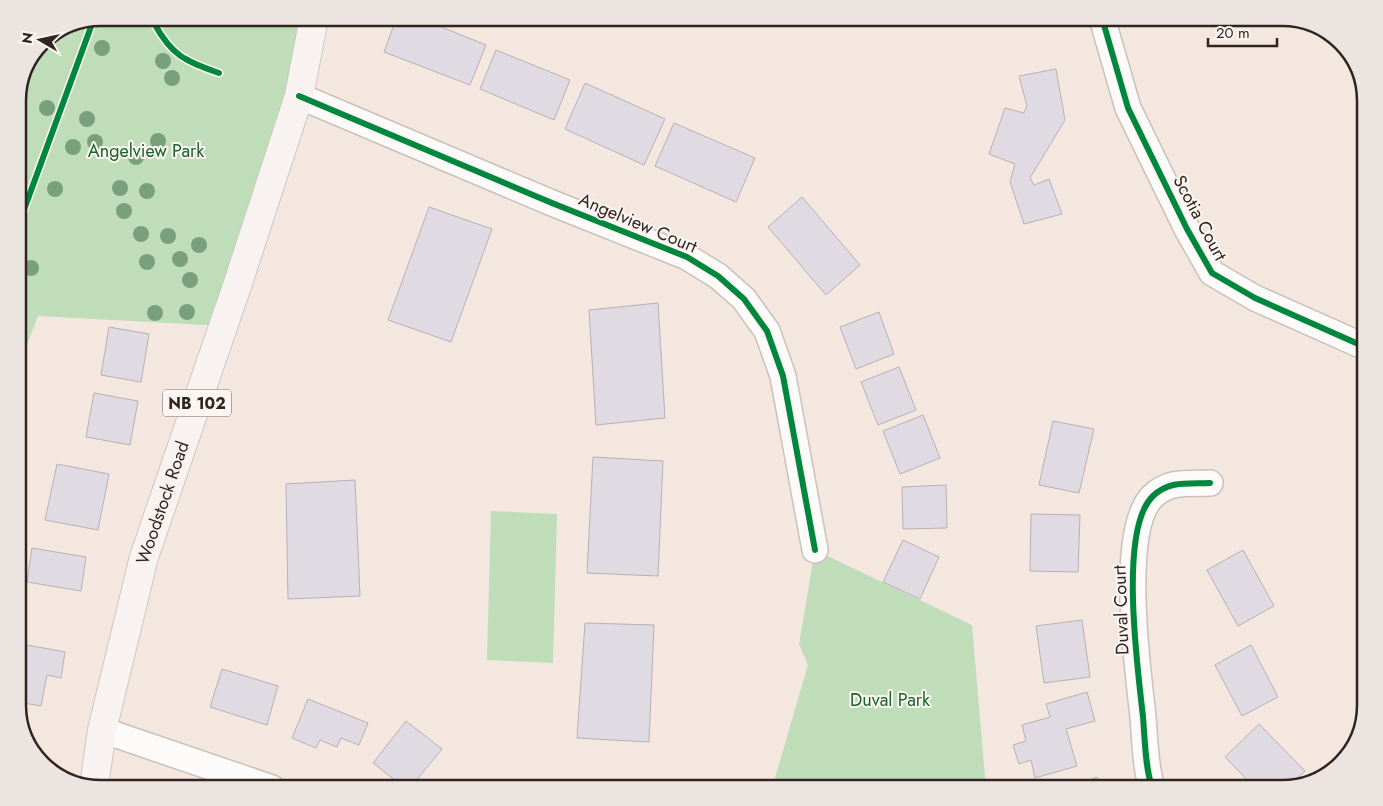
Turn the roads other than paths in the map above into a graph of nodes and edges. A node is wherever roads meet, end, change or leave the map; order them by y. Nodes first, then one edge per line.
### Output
1 (312, 26) edge
2 (1104, 26) edge
3 (299, 96) junction
4 (1357, 343) edge
5 (1210, 483) dead end
6 (815, 550) dead end
7 (102, 730) junction
8 (95, 779) edge
9 (249, 780) edge
10 (1151, 780) edge

1 - 3 main road, Woodstock Road / NB 102
2 - 4 street, Scotia Court
3 - 6 street, Angelview Court
3 - 7 main road, Woodstock Road / NB 102
5 - 10 street, Duval Court
7 - 8 main road, Woodstock Road / NB 102
7 - 9 street

